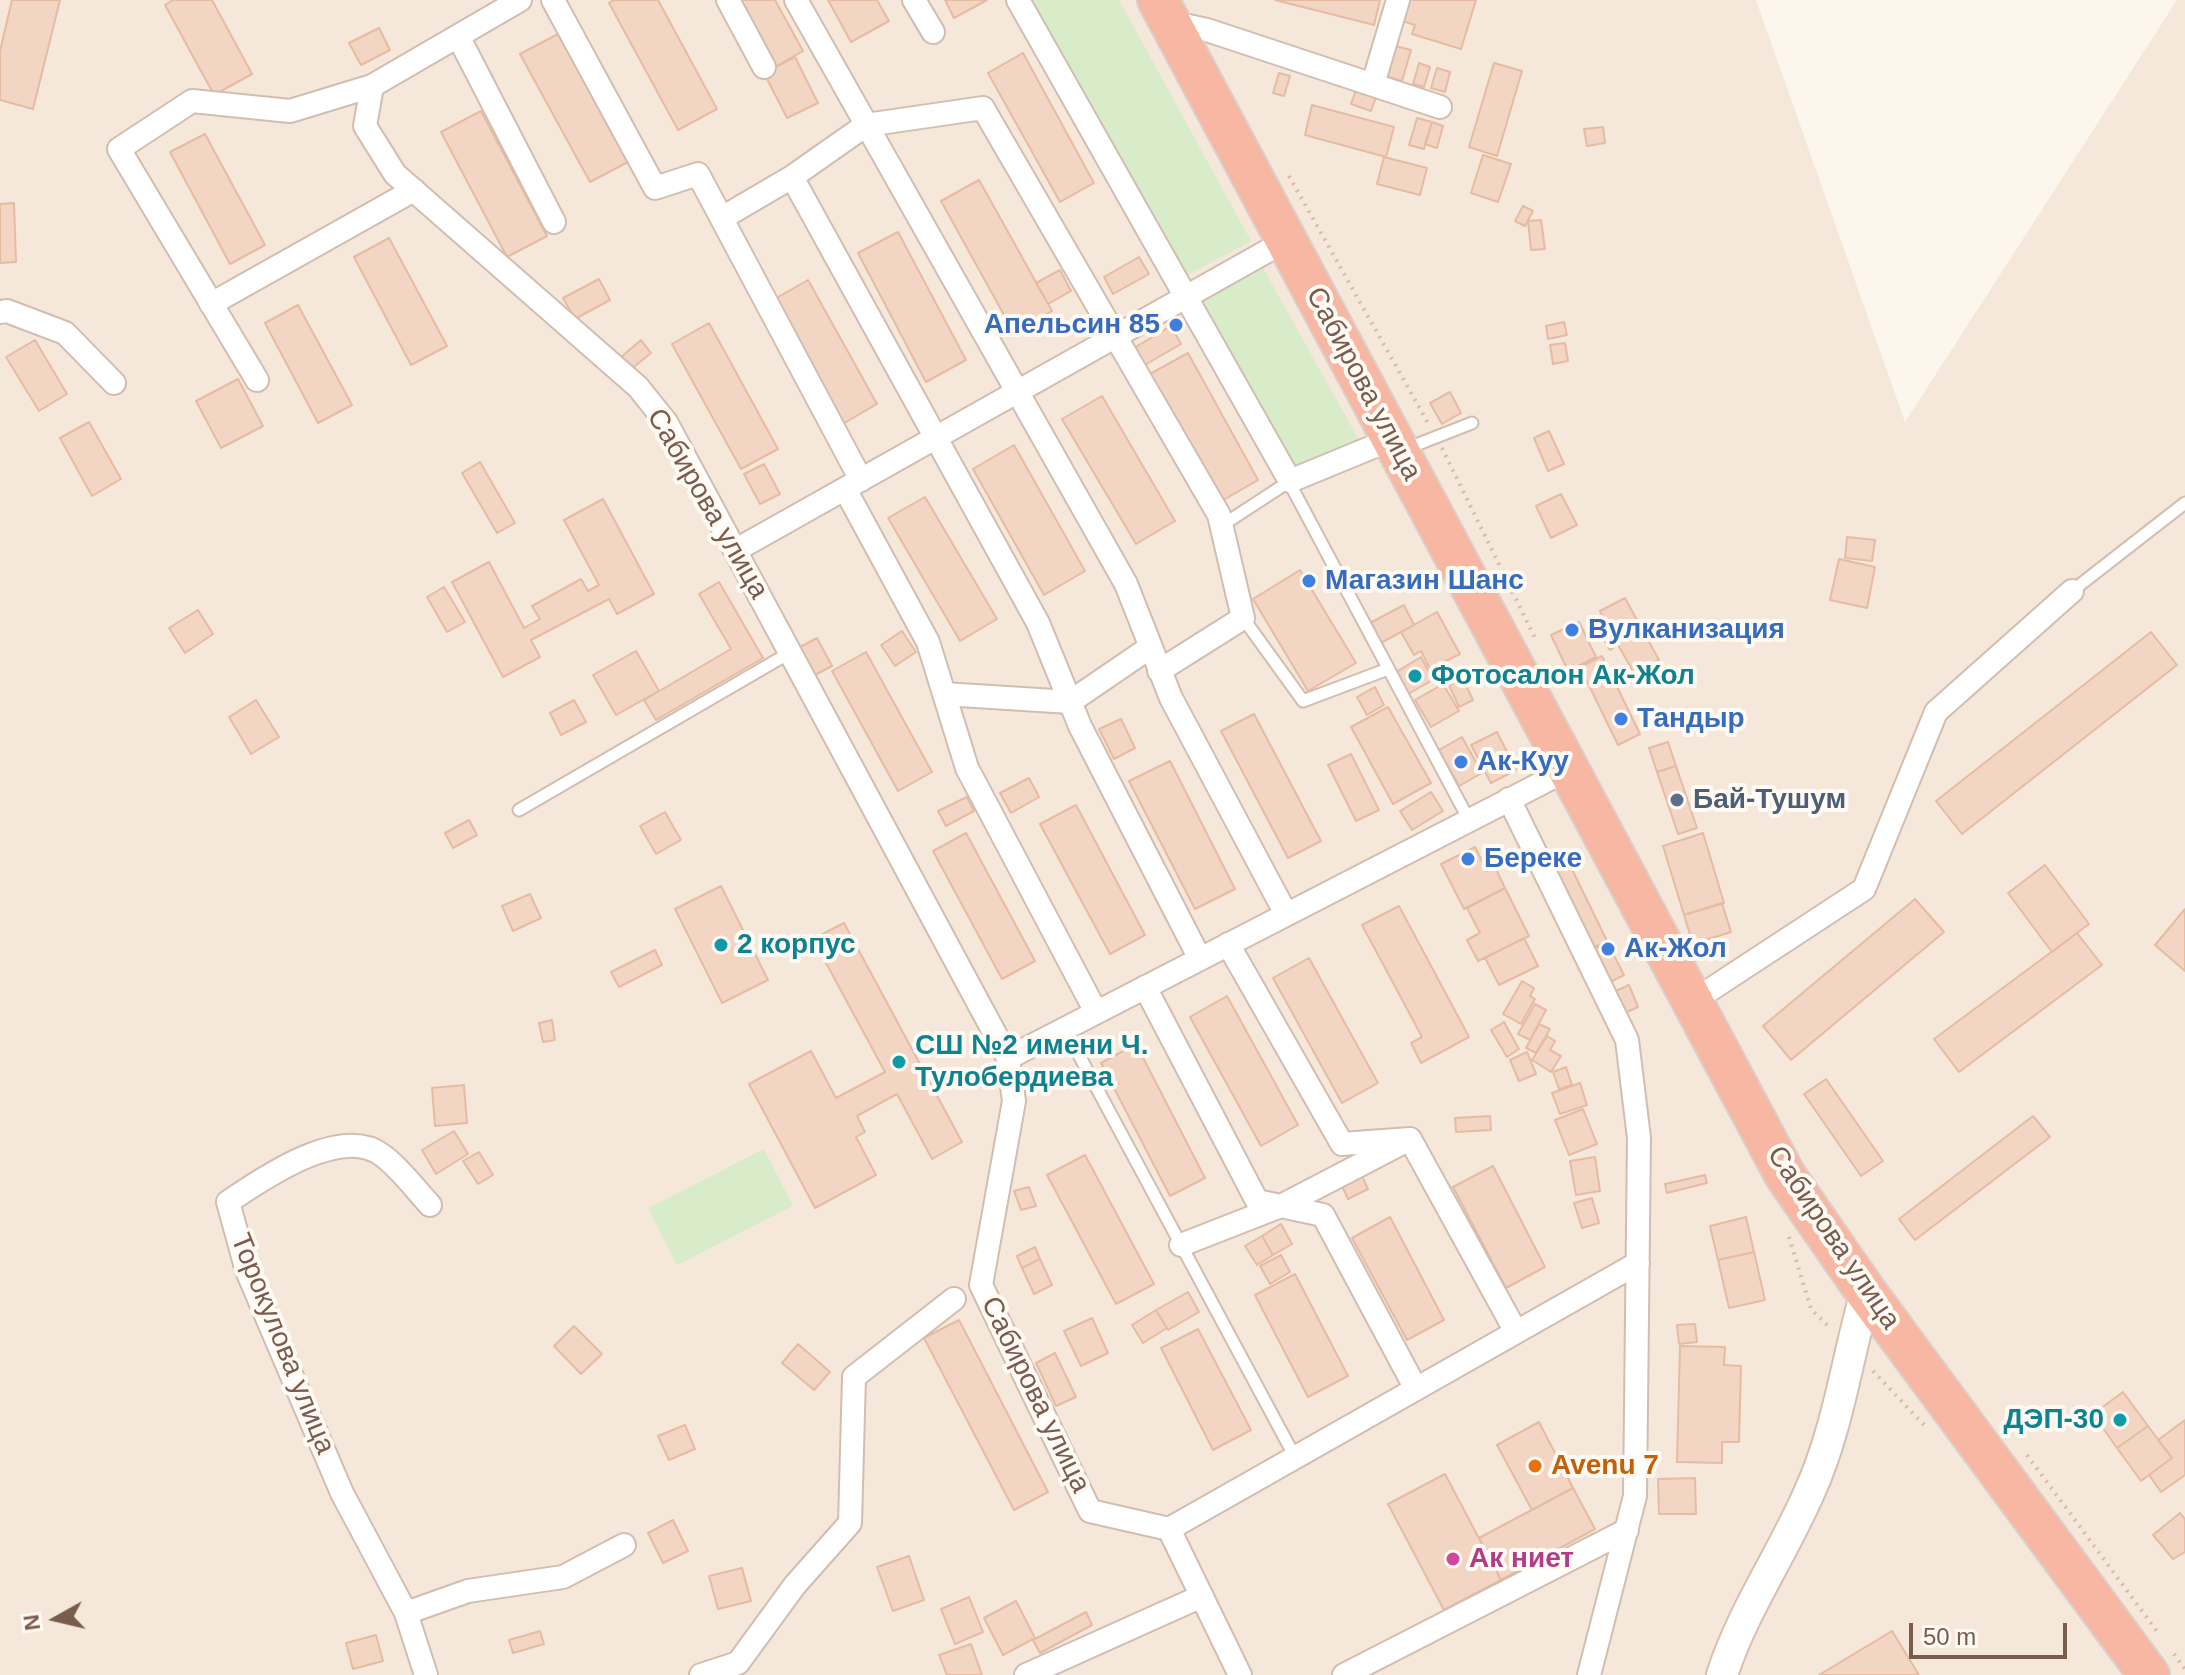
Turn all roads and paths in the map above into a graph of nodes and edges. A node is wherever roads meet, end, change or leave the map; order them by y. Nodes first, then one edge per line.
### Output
1 (520, 0) edge
2 (553, 0) edge
3 (728, 0) edge
4 (796, 0) edge
5 (914, 0) edge
6 (1018, 0) edge
7 (1398, 0) edge
8 (1164, 11) edge
9 (933, 32) dead end
10 (458, 36) junction
11 (764, 67) dead end
12 (1373, 84) junction
13 (372, 86) junction
14 (1440, 107) dead end
15 (866, 125) junction
16 (1283, 166) dead end
17 (792, 177) junction
18 (414, 190) junction
19 (722, 218) junction
20 (554, 222) dead end
21 (1287, 240) junction
22 (1186, 297) junction
23 (211, 304) junction
24 (0, 312) edge
25 (1116, 336) junction
26 (257, 380) dead end
27 (114, 383) dead end
28 (1016, 393) junction
29 (1472, 423) dead end
30 (1436, 437) junction
31 (935, 439) junction
32 (1396, 445) junction
33 (1289, 482) junction
34 (853, 484) junction
35 (2185, 503) edge
36 (1221, 526) junction
37 (736, 550) junction
38 (2072, 591) joint
39 (1243, 618) junction
40 (1149, 648) junction
41 (1541, 650) dead end
42 (791, 652) junction
43 (1388, 669) junction
44 (1159, 671) junction
45 (944, 694) junction
46 (1070, 702) junction
47 (1569, 769) junction
48 (1509, 799) junction
49 (519, 810) dead end
50 (1469, 820) junction
51 (1286, 914) junction
52 (1228, 944) junction
53 (1200, 959) junction
54 (1145, 987) junction
55 (1690, 1003) junction
56 (1096, 1012) junction
57 (1065, 1029) junction
58 (1008, 1058) junction
59 (1410, 1139) junction
60 (430, 1205) dead end
61 (1281, 1206) junction
62 (1181, 1245) junction
63 (1638, 1263) junction
64 (1866, 1292) junction
65 (954, 1299) dead end
66 (1516, 1332) junction
67 (1416, 1389) junction
68 (2027, 1455) dead end
69 (1295, 1457) junction
70 (1169, 1529) junction
71 (1627, 1530) junction
72 (624, 1545) dead end
73 (1202, 1596) junction
74 (406, 1613) junction
75 (2185, 1669) edge
76 (426, 1675) edge
77 (701, 1675) edge
78 (1026, 1675) edge
79 (1240, 1675) edge
80 (1344, 1675) edge
81 (1589, 1675) edge
82 (1722, 1675) edge
83 (2149, 1675) edge

1 - 10 street
2 - 19 street
3 - 11 street
4 - 15 street
5 - 9 street
6 - 22 street
7 - 12 street
8 - 12 street
8 - 21 highway, Сабирова улица
10 - 13 street
10 - 20 street
12 - 14 street
13 - 18 street, Сабирова улица
13 - 23 street
15 - 17 street
15 - 25 street
15 - 28 street
16 - 30 path
17 - 19 street
17 - 31 street
18 - 23 street
18 - 37 street, Сабирова улица
19 - 34 street
21 - 22 street
21 - 32 highway, Сабирова улица
22 - 25 street
22 - 33 street
23 - 26 street
24 - 27 street
25 - 28 street
25 - 36 street
28 - 31 street
28 - 40 street
29 - 30 lane
30 - 32 lane
30 - 41 path
31 - 34 street
31 - 46 street
32 - 33 street
32 - 47 highway, Сабирова улица
33 - 36 lane
33 - 43 lane
34 - 37 street
34 - 45 street
35 - 38 lane
36 - 39 street
37 - 42 street, Сабирова улица
38 - 55 street
39 - 43 lane
39 - 44 street
40 - 44 street
40 - 46 street
42 - 49 lane
42 - 58 street, Сабирова улица
43 - 50 lane
44 - 51 street
45 - 46 street
45 - 56 street
46 - 53 street
47 - 48 street
47 - 55 highway, Сабирова улица
48 - 50 street
48 - 63 street
50 - 51 street
51 - 52 street
52 - 53 street
52 - 59 street
53 - 54 street
54 - 56 street
54 - 61 street
55 - 64 highway, Сабирова улица
56 - 57 street
57 - 58 street
57 - 62 lane
58 - 70 street, Сабирова улица
59 - 61 street
59 - 66 street
60 - 74 street, Торокулова улица
61 - 62 street
61 - 67 street
62 - 69 lane
63 - 66 street
63 - 71 street
64 - 82 main road
64 - 83 highway, Сабирова улица
65 - 77 street
66 - 67 street
67 - 69 street
68 - 75 path
69 - 70 street
70 - 73 street
71 - 80 street
71 - 81 street
72 - 74 street
73 - 78 street
73 - 79 street
74 - 76 street, Торокулова улица

